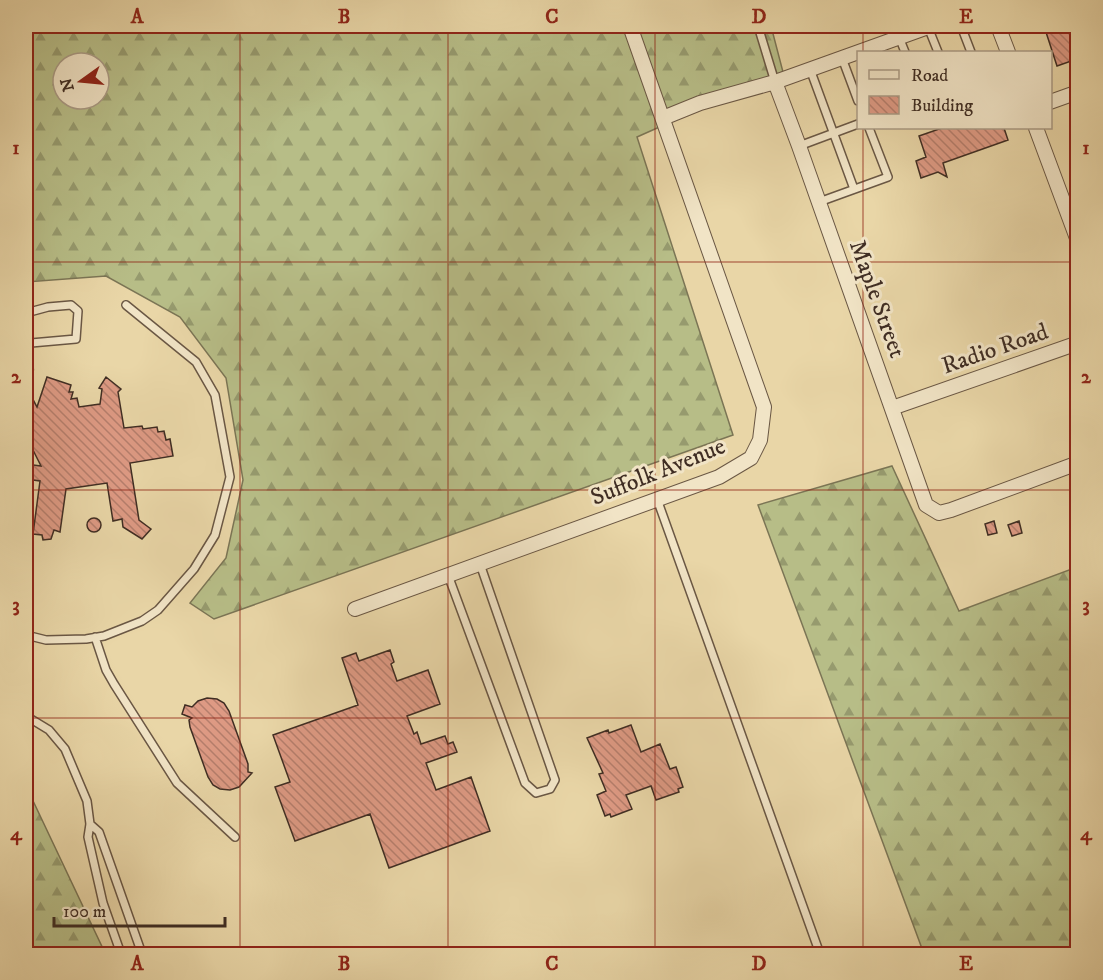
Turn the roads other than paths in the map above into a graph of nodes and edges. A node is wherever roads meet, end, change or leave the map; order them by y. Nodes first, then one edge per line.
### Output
1 (630, 26) edge
2 (758, 26) edge
3 (929, 26) edge
4 (961, 26) edge
5 (998, 26) edge
6 (899, 37) junction
7 (870, 50) edge
8 (905, 51) edge
9 (938, 51) edge
10 (971, 51) edge
11 (1008, 51) edge
12 (857, 53) edge
13 (842, 57) junction
14 (810, 69) junction
15 (775, 82) junction
16 (1077, 92) edge
17 (857, 98) edge
18 (1052, 101) edge
19 (663, 118) junction
20 (857, 124) edge
21 (869, 129) edge
22 (1036, 129) edge
23 (834, 134) junction
24 (799, 146) junction
25 (854, 189) junction
26 (819, 202) junction
27 (1077, 241) edge
28 (126, 305) dead end
29 (26, 313) edge
30 (1077, 344) edge
31 (26, 345) edge
32 (26, 358) edge
33 (26, 377) edge
34 (892, 408) junction
35 (1077, 463) edge
36 (657, 500) junction
37 (480, 564) junction
38 (448, 575) junction
39 (355, 609) dead end
40 (26, 636) edge
41 (95, 638) junction
42 (27, 718) edge
43 (90, 824) junction
44 (235, 837) dead end
45 (121, 954) edge
46 (142, 954) edge
47 (820, 954) edge

1 - 19 street, Suffolk Avenue
2 - 15 lane
3 - 6 street
3 - 9 lane
4 - 10 lane
5 - 11 street
6 - 7 street
6 - 8 lane
12 - 13 street
13 - 14 street
13 - 17 lane
14 - 15 street
14 - 23 lane
15 - 19 street
15 - 24 street, Maple Street
16 - 18 street
19 - 36 street, Suffolk Avenue
20 - 23 lane
21 - 25 lane
22 - 27 street
23 - 24 lane
23 - 25 lane
24 - 26 street, Maple Street
25 - 26 lane
26 - 34 street, Maple Street
28 - 41 lane
29 - 31 lane
30 - 34 street, Radio Road
32 - 33 lane
34 - 35 street, Maple Street
36 - 37 street, Suffolk Avenue
36 - 47 lane
37 - 38 street, Suffolk Avenue
37 - 38 lane
38 - 39 street, Suffolk Avenue
40 - 41 lane
41 - 44 lane
42 - 43 lane
43 - 45 lane
43 - 46 lane

